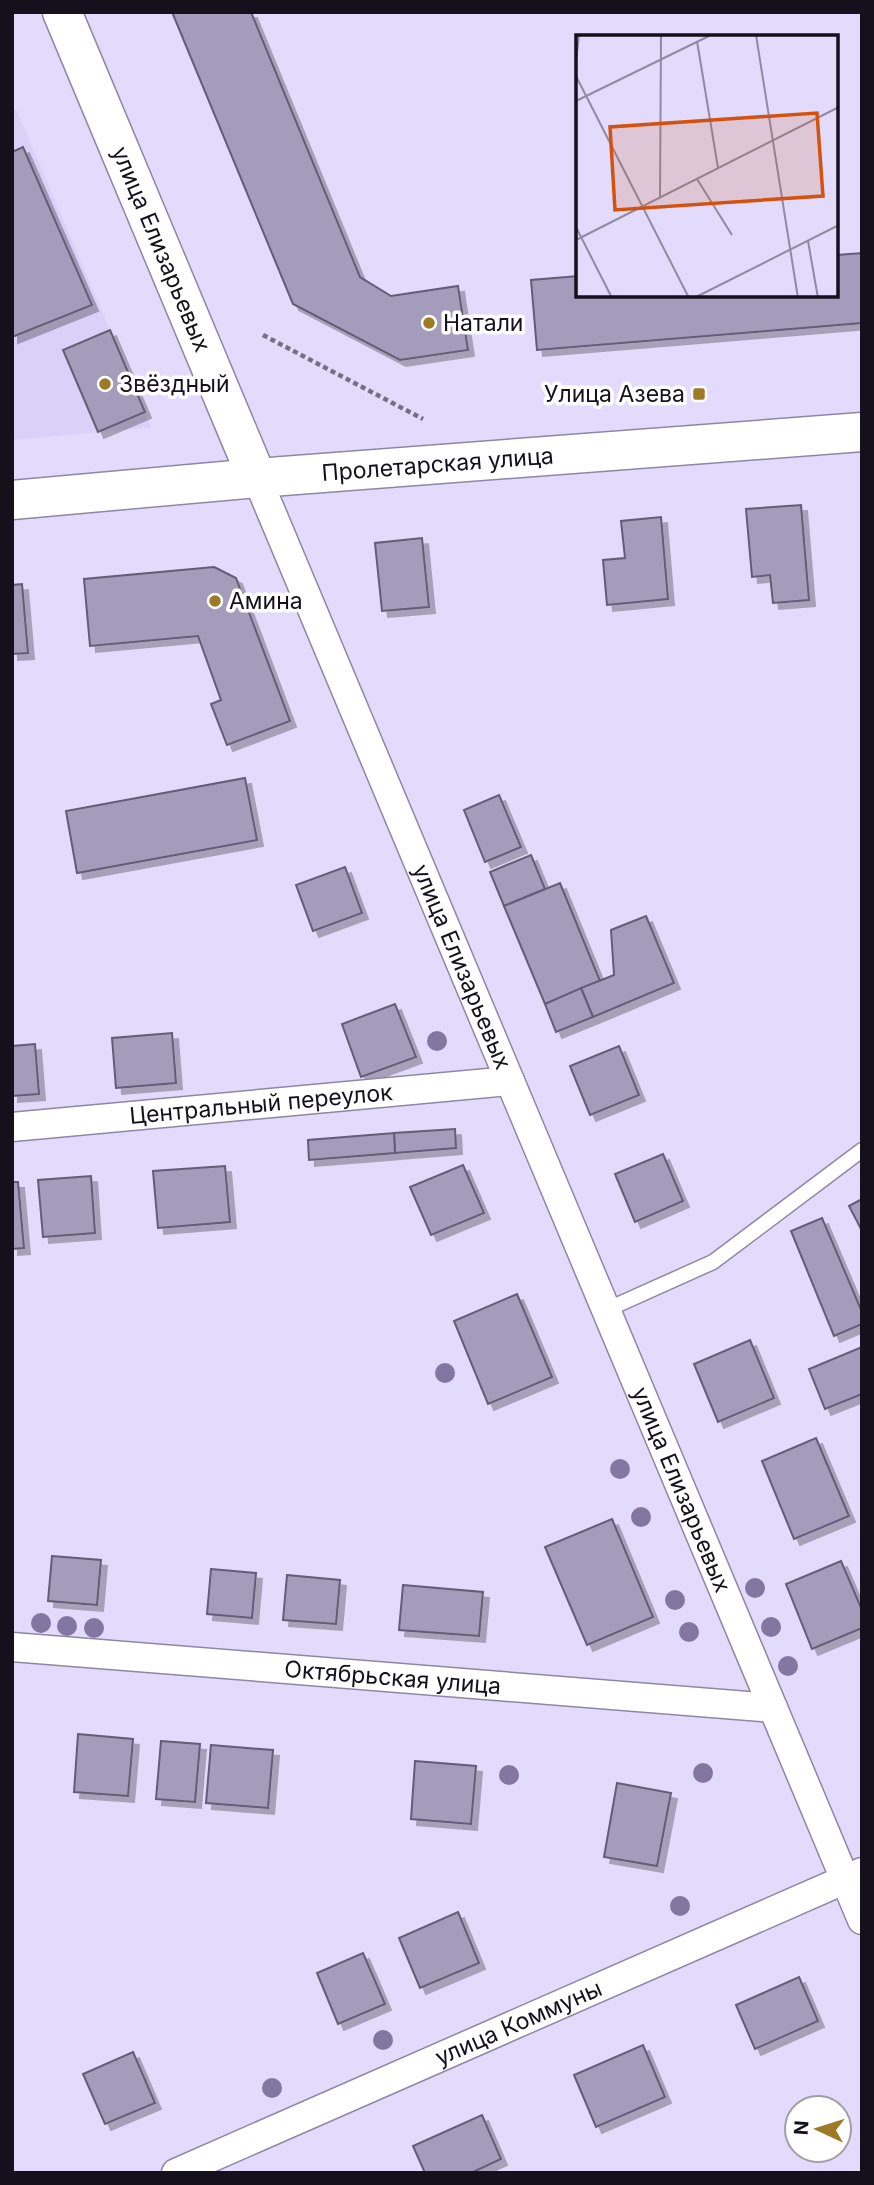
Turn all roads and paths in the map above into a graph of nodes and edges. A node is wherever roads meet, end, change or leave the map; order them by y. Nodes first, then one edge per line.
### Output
1 (62, 12) edge
2 (263, 335) dead end
3 (423, 419) dead end
4 (862, 432) edge
5 (257, 478) junction
6 (12, 500) edge
7 (510, 1082) junction
8 (12, 1127) edge
9 (862, 1150) edge
10 (606, 1310) junction
11 (12, 1647) edge
12 (773, 1708) junction
13 (853, 1875) edge
14 (862, 1920) edge
15 (176, 2173) edge

1 - 5 street, улица Елизарьевых
2 - 3 path
4 - 5 street, Пролетарская улица
5 - 6 street, Пролетарская улица
5 - 7 street, улица Елизарьевых
7 - 8 street, Центральный переулок
7 - 10 street, улица Елизарьевых
9 - 10 lane
10 - 12 street, улица Елизарьевых
11 - 12 street, Октябрьская улица
12 - 13 street, улица Елизарьевых
13 - 14 street, улица Елизарьевых
13 - 15 street, улица Коммуны

